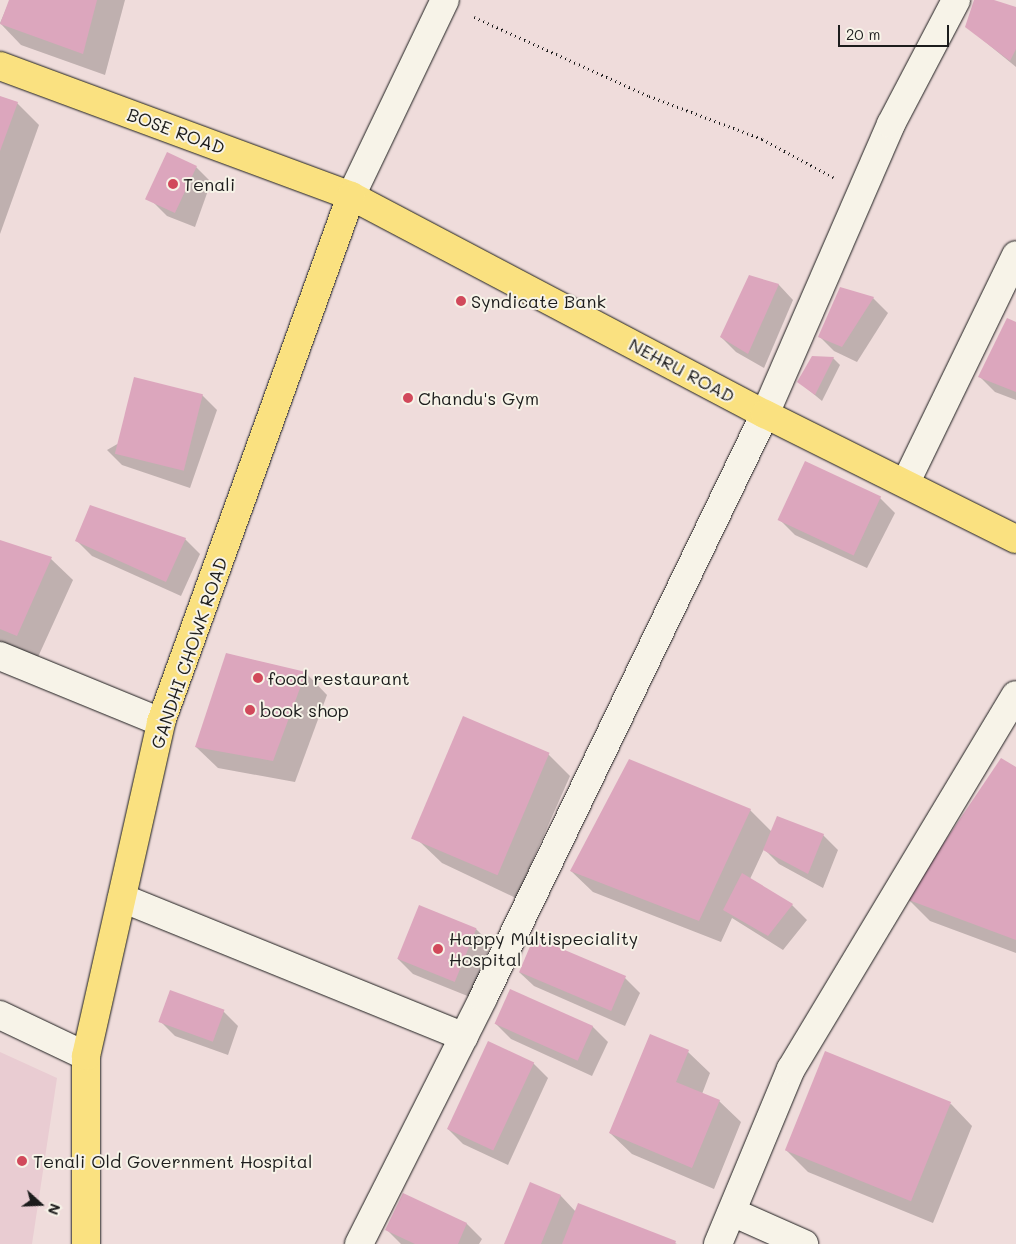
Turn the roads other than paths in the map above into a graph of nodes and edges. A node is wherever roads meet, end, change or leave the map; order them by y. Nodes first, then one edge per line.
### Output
1 (956, 0) edge
2 (444, 1) edge
3 (0, 66) edge
4 (351, 196) junction
5 (1016, 255) edge
6 (765, 414) junction
7 (906, 482) junction
8 (1016, 539) edge
9 (0, 656) edge
10 (1016, 695) edge
11 (162, 722) junction
12 (122, 898) junction
13 (0, 1015) edge
14 (464, 1037) junction
15 (86, 1056) junction
16 (732, 1212) junction
17 (86, 1244) edge
18 (359, 1244) edge
19 (718, 1244) edge
20 (804, 1244) edge

1 - 6 street
2 - 4 street
3 - 4 main road, BOSE ROAD
4 - 6 main road, NEHRU ROAD
4 - 11 main road, GANDHI CHOWK ROAD
5 - 7 street
6 - 7 main road, NEHRU ROAD
6 - 14 street
7 - 8 main road, NEHRU ROAD
9 - 11 street
10 - 16 street
11 - 12 main road, GANDHI CHOWK ROAD
12 - 14 street
12 - 15 main road, GANDHI CHOWK ROAD
13 - 15 street
14 - 18 street
15 - 17 main road, GANDHI CHOWK ROAD
16 - 19 street
16 - 20 street

